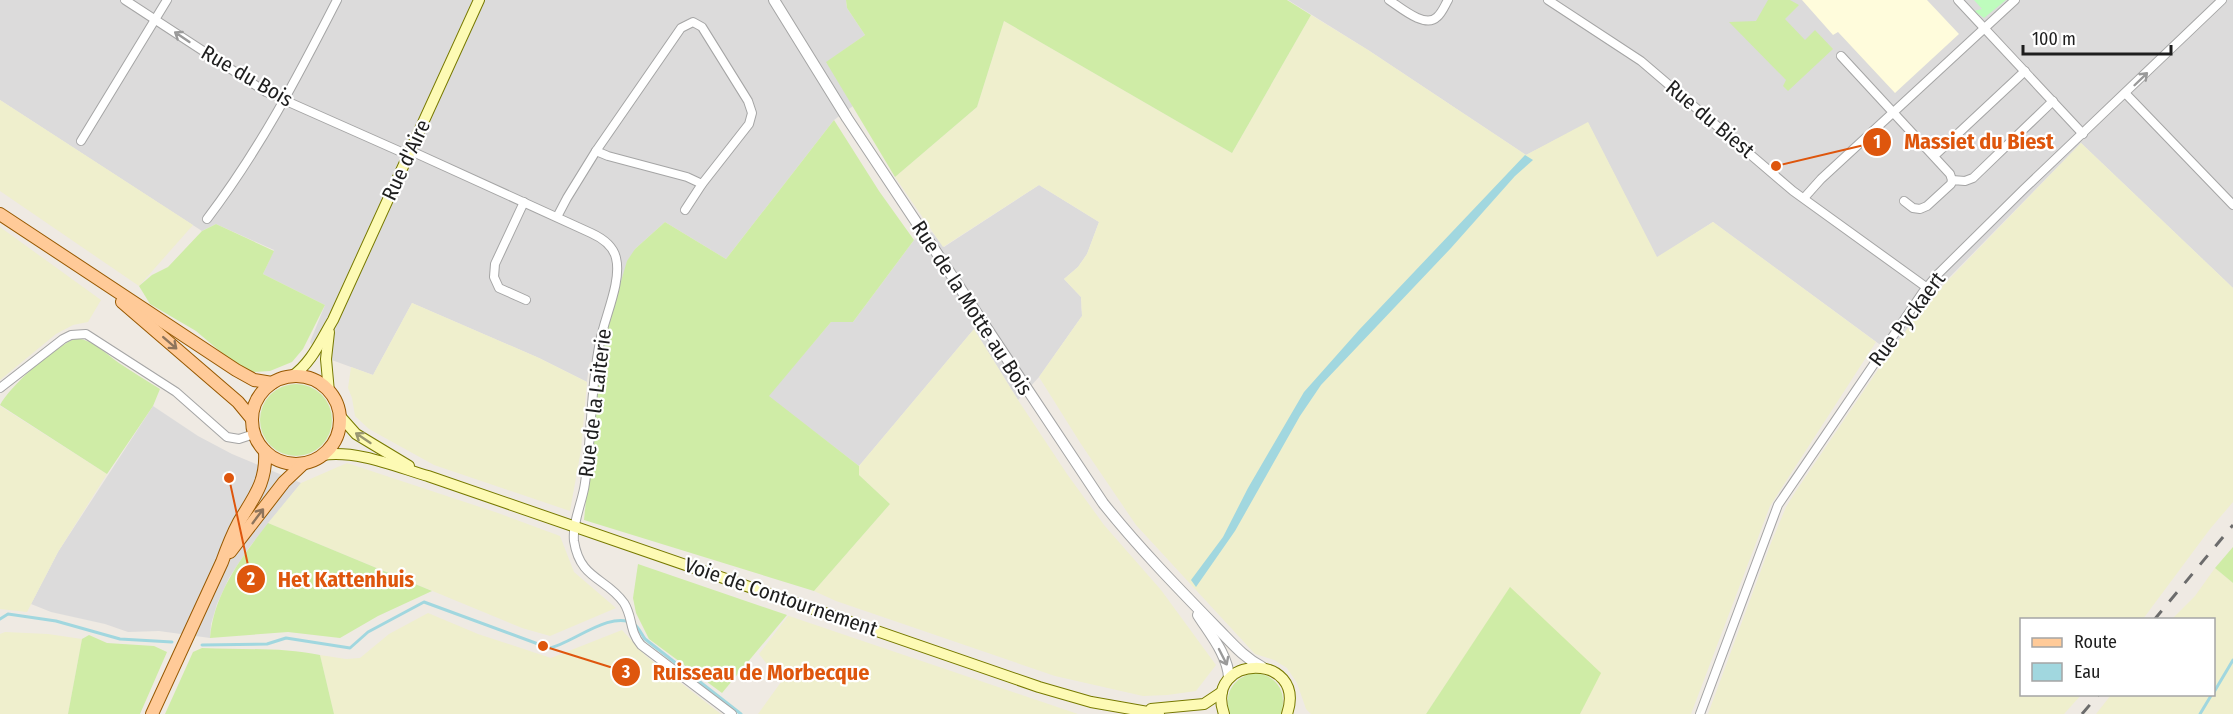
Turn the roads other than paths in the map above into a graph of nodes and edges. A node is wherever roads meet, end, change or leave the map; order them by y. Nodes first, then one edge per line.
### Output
1 (125, 0) edge
2 (167, 0) edge
3 (337, 0) edge
4 (479, 0) edge
5 (774, 0) edge
6 (1389, 0) edge
7 (1448, 0) edge
8 (1548, 0) edge
9 (1958, 0) edge
10 (2015, 0) edge
11 (2222, 0) edge
12 (156, 20) junction
13 (1984, 28) junction
14 (1841, 56) dead end
15 (2025, 71) junction
16 (2126, 94) junction
17 (285, 100) junction
18 (2053, 101) junction
19 (1893, 112) junction
20 (2083, 134) junction
21 (81, 141) dead end
22 (596, 151) junction
23 (410, 153) junction
24 (1934, 156) junction
25 (1952, 180) junction
26 (702, 184) junction
27 (1804, 198) junction
28 (1904, 201) dead end
29 (524, 202) junction
30 (2233, 205) edge
31 (686, 210) dead end
32 (0, 214) edge
33 (557, 217) junction
34 (207, 219) dead end
35 (76, 266) junction
36 (1926, 287) junction
37 (525, 300) dead end
38 (333, 320) junction
39 (291, 377) junction
40 (272, 383) junction
41 (0, 388) edge
42 (329, 392) junction
43 (340, 416) junction
44 (252, 419) junction
45 (254, 434) junction
46 (265, 451) junction
47 (322, 455) junction
48 (303, 464) junction
49 (428, 476) junction
50 (575, 527) junction
51 (222, 562) junction
52 (1190, 602) junction
53 (1262, 667) junction
54 (1229, 678) junction
55 (1222, 693) junction
56 (1136, 710) junction
57 (1290, 712) edge
58 (152, 714) edge
59 (732, 714) edge
60 (1159, 714) edge
61 (1224, 714) edge
62 (1700, 714) edge

1 - 12 street, Rue du Bois
2 - 12 street
3 - 17 street
4 - 23 main road, Rue d'Aire
5 - 52 street, Rue de la Motte au Bois
6 - 7 street
8 - 27 street, Rue du Biest
9 - 13 street
10 - 13 street
16 -> 11 street, Rue Pyckaert
17 -> 12 street, Rue du Bois
12 - 21 street
13 - 15 street
13 - 19 street
14 - 19 street
15 - 18 street
15 - 24 street
16 - 20 street, Rue Pyckaert
16 - 30 street
17 - 23 street, Rue du Bois
17 - 34 street
18 - 20 street
18 - 25 street
19 - 24 street
19 - 27 street
20 - 36 street, Rue Pyckaert
22 - 26 street
22 - 26 street
22 - 33 street
23 - 29 street, Rue de la Laiterie
23 - 38 main road, Rue d'Aire
24 - 25 street
25 - 28 street
26 - 31 street
27 - 36 street, Rue du Biest
29 - 33 street, Rue de la Laiterie
29 - 37 street
32 - 35 main road
33 - 50 street, Rue de la Laiterie
35 - 40 main road
35 -> 44 main road
36 - 62 street, Rue Pyckaert
38 - 39 main road, Rue d'Aire
38 - 42 main road, Rue d'Aire
39 - 40 main road
39 - 42 main road
40 - 44 main road
41 - 45 street
42 - 43 main road
43 - 47 main road
49 -> 43 main road, Voie de Contournement
44 - 45 main road
45 - 46 main road
46 - 48 main road
46 - 51 main road
47 - 48 main road
47 - 49 main road, Voie de Contournement
51 -> 48 main road
49 - 50 main road, Voie de Contournement
50 - 56 main road, Voie de Contournement
50 - 59 street, Rue de la Laiterie
51 - 58 main road
52 - 53 street, Rue de la Motte au Bois
52 -> 54 street, Rue de la Motte au Bois
53 - 54 main road
53 - 57 main road
54 - 55 main road
55 - 56 main road
55 - 61 main road
56 - 60 main road

